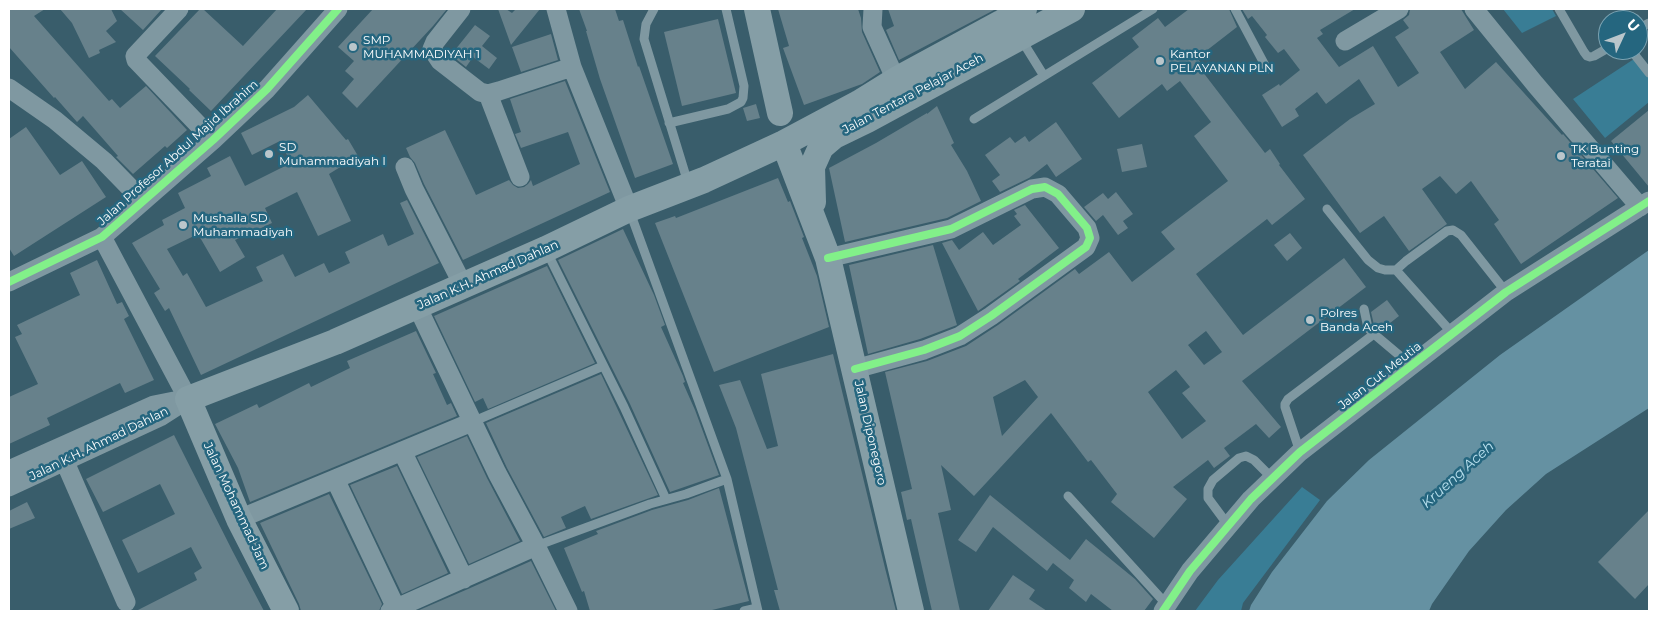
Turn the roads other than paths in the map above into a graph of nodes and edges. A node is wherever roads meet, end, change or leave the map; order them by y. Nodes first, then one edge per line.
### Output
1 (179, 9) edge
2 (338, 9) edge
3 (461, 9) edge
4 (556, 9) edge
5 (654, 9) edge
6 (726, 9) edge
7 (757, 9) edge
8 (873, 9) edge
9 (1024, 9) edge
10 (1072, 9) edge
11 (1154, 9) edge
12 (1235, 9) edge
13 (1399, 9) edge
14 (1474, 9) edge
15 (1559, 9) edge
16 (1020, 37) junction
17 (1345, 41) dead end
18 (1598, 54) edge
19 (1639, 60) edge
20 (572, 66) junction
21 (1267, 69) dead end
22 (1649, 73) edge
23 (1044, 76) junction
24 (896, 80) junction
25 (9, 88) edge
26 (488, 94) junction
27 (858, 103) junction
28 (780, 113) junction
29 (974, 119) dead end
30 (669, 123) junction
31 (213, 140) junction
32 (784, 143) junction
33 (405, 167) dead end
34 (520, 177) dead end
35 (696, 183) junction
36 (142, 200) junction
37 (1645, 204) edge
38 (1327, 209) dead end
39 (629, 210) junction
40 (813, 220) junction
41 (102, 236) junction
42 (546, 249) junction
43 (828, 258) junction
44 (1396, 270) junction
45 (9, 282) edge
46 (462, 285) junction
47 (1506, 292) junction
48 (418, 306) junction
49 (1364, 309) dead end
50 (1374, 334) junction
51 (1453, 334) junction
52 (603, 366) junction
53 (1412, 366) junction
54 (855, 369) junction
55 (188, 399) junction
56 (472, 422) junction
57 (402, 451) junction
58 (1300, 452) junction
59 (65, 462) junction
60 (9, 470) edge
61 (1272, 478) junction
62 (336, 479) junction
63 (727, 479) junction
64 (9, 488) edge
65 (1068, 496) dead end
66 (666, 499) junction
67 (239, 519) junction
68 (1228, 525) junction
69 (536, 546) junction
70 (464, 579) junction
71 (126, 602) dead end
72 (1165, 608) edge
73 (758, 609) edge
74 (393, 610) edge
75 (286, 611) edge
76 (568, 611) edge
77 (744, 611) edge
78 (911, 611) edge

1 - 31 street
2 - 31 street, Jalan Profesor Abdul Majid Ibrahim
3 - 26 street
4 - 20 street
5 - 30 lane
6 - 30 lane
7 - 28 main road
8 - 24 street
9 - 24 main road, Jalan Tentara Pelajar Aceh
10 - 16 main road, Jalan Tentara Pelajar Aceh
11 - 23 lane
12 - 21 lane
13 - 17 street
14 - 37 street
15 - 18 lane
16 - 23 lane
16 - 40 main road, Jalan Tentara Pelajar Aceh
19 - 22 lane
20 - 26 street
20 - 39 street
23 - 29 lane
24 - 27 main road, Jalan Tentara Pelajar Aceh
25 - 36 street
26 - 34 street
27 - 28 main road
27 - 32 main road, Jalan Tentara Pelajar Aceh
28 - 35 main road
30 - 35 lane
31 - 36 street, Jalan Profesor Abdul Majid Ibrahim
32 - 35 main road, Jalan K.H. Ahmad Dahlan
32 - 40 main road, Jalan Diponegoro
33 - 46 street
35 - 39 main road, Jalan K.H. Ahmad Dahlan
36 - 41 street, Jalan Profesor Abdul Majid Ibrahim
37 - 47 street, Jalan Cut Meutia
38 - 44 lane
39 - 42 main road, Jalan K.H. Ahmad Dahlan
39 - 63 lane
40 - 43 main road, Jalan Diponegoro
41 - 45 street, Jalan Profesor Abdul Majid Ibrahim
41 - 55 street
42 - 46 main road, Jalan K.H. Ahmad Dahlan
42 - 52 lane
43 - 54 main road, Jalan Diponegoro
43 - 54 street
44 - 47 lane
44 - 51 lane
46 - 48 main road, Jalan K.H. Ahmad Dahlan
47 - 51 street, Jalan Cut Meutia
48 - 55 main road, Jalan K.H. Ahmad Dahlan
48 - 56 street
49 - 50 lane
50 - 53 lane
50 - 58 lane
51 - 53 street, Jalan Cut Meutia
52 - 56 lane
52 - 66 lane
53 - 58 street, Jalan Cut Meutia
54 - 78 main road, Jalan Diponegoro
55 - 59 street, Jalan K.H. Ahmad Dahlan
55 - 60 street, Jalan K.H. Ahmad Dahlan
55 - 67 main road, Jalan Mohammad Jam
56 - 57 street
56 - 69 street
57 - 62 street
57 - 70 street
58 - 61 street, Jalan Cut Meutia
59 - 64 street, Jalan K.H. Ahmad Dahlan
59 - 71 street
61 - 68 street, Jalan Cut Meutia
61 - 68 lane
62 - 67 street
62 - 74 street
63 - 66 lane
63 - 73 lane
65 - 72 lane
66 - 69 lane
67 - 75 main road, Jalan Mohammad Jam
68 - 72 street, Jalan Cut Meutia
69 - 70 street
69 - 76 street
70 - 74 street
73 - 77 lane

